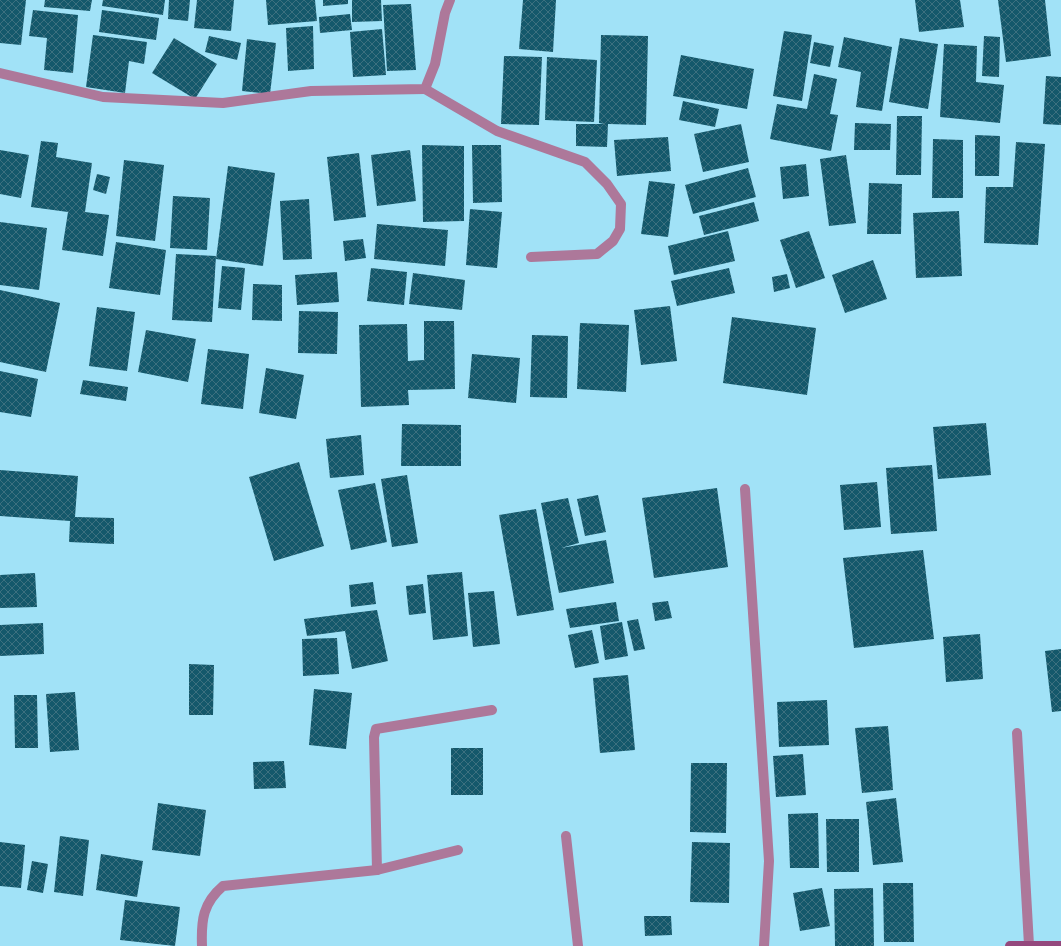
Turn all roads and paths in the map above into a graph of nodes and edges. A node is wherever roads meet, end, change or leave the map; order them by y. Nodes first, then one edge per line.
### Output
1 (450, 0) edge
2 (0, 73) edge
3 (425, 89) junction
4 (531, 257) dead end
5 (745, 489) dead end
6 (492, 710) dead end
7 (1017, 733) dead end
8 (566, 836) dead end
9 (458, 850) dead end
10 (377, 870) junction
11 (1029, 945) junction
12 (202, 946) edge
13 (578, 946) edge
14 (764, 946) edge
15 (1010, 946) edge
16 (1061, 946) edge

1 - 3 street
2 - 3 street
3 - 4 street
5 - 14 street
6 - 10 street
7 - 11 street
8 - 13 street
9 - 10 street
10 - 12 street
11 - 15 street
11 - 16 street

